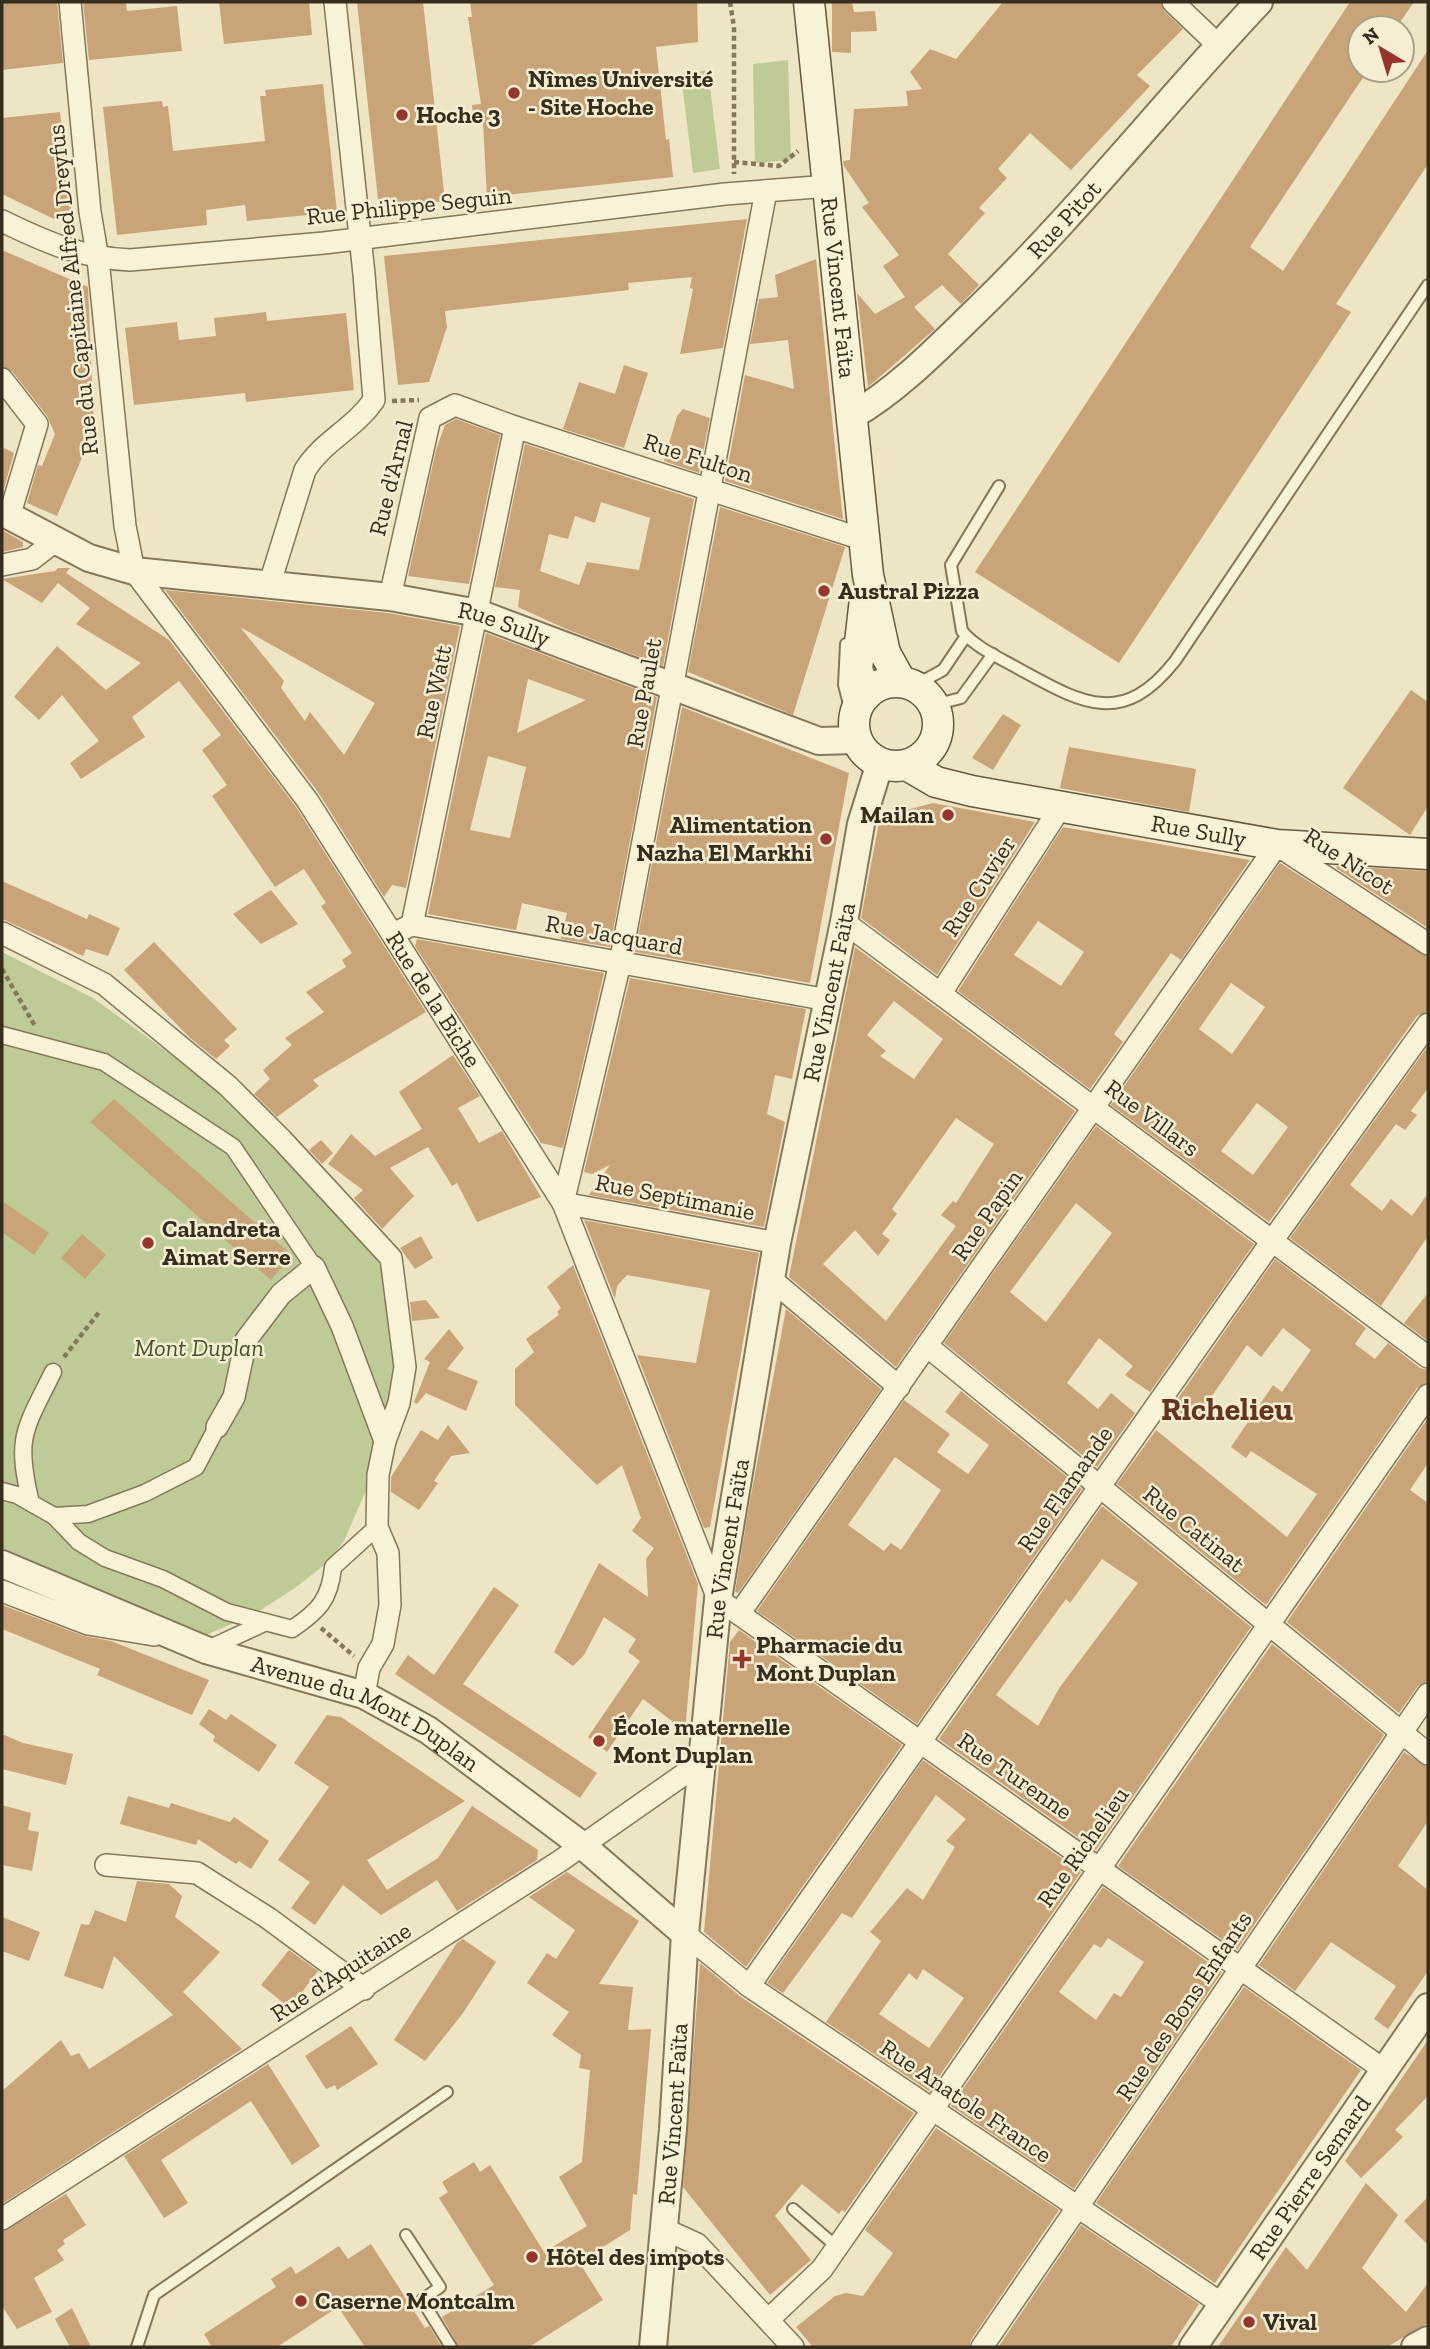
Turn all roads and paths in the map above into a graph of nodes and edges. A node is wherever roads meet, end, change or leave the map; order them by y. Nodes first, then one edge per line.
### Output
1 (70, 2) edge
2 (335, 2) edge
3 (730, 2) edge
4 (809, 2) edge
5 (1173, 2) edge
6 (1259, 2) edge
7 (1218, 46) junction
8 (797, 144) dead end
9 (734, 162) junction
10 (829, 186) junction
11 (766, 191) junction
12 (735, 193) junction
13 (2, 221) edge
14 (359, 239) junction
15 (98, 259) junction
16 (1428, 285) edge
17 (2, 379) edge
18 (411, 400) dead end
19 (397, 401) dead end
20 (852, 416) junction
21 (515, 427) junction
22 (999, 486) dead end
23 (708, 489) junction
24 (6, 514) edge
25 (865, 540) junction
26 (54, 542) junction
27 (2, 565) edge
28 (134, 571) junction
29 (867, 575) junction
30 (269, 586) junction
31 (390, 597) junction
32 (478, 613) junction
33 (966, 636) junction
34 (993, 654) junction
35 (672, 684) junction
36 (866, 695) junction
37 (922, 702) junction
38 (855, 731) junction
39 (893, 764) junction
40 (972, 791) junction
41 (1060, 808) junction
42 (1277, 845) junction
43 (1428, 855) edge
44 (844, 922) junction
45 (402, 930) junction
46 (2, 933) edge
47 (1428, 944) edge
48 (620, 962) junction
49 (2, 969) edge
50 (941, 993) junction
51 (828, 1000) junction
52 (1428, 1024) edge
53 (2, 1035) edge
54 (49, 1048) junction
55 (1095, 1108) junction
56 (563, 1203) junction
57 (1272, 1241) junction
58 (777, 1243) junction
59 (314, 1266) junction
60 (772, 1280) junction
61 (100, 1311) dead end
62 (927, 1346) junction
63 (1428, 1357) edge
64 (52, 1371) joint
65 (899, 1387) junction
66 (1428, 1395) edge
67 (217, 1427) joint
68 (385, 1441) junction
69 (1099, 1486) junction
70 (2, 1491) edge
71 (31, 1503) junction
72 (54, 1516) junction
73 (377, 1527) junction
74 (2, 1564) edge
75 (2, 1591) edge
76 (728, 1607) junction
77 (308, 1618) junction
78 (264, 1623) junction
79 (1270, 1624) junction
80 (179, 1639) junction
81 (206, 1650) junction
82 (369, 1668) junction
83 (1428, 1693) edge
84 (364, 1695) junction
85 (1401, 1732) junction
86 (922, 1743) junction
87 (1428, 1754) edge
88 (703, 1761) junction
89 (583, 1846) junction
90 (106, 1865) dead end
91 (1100, 1869) junction
92 (685, 1934) junction
93 (1240, 1970) junction
94 (749, 1986) junction
95 (364, 1989) junction
96 (1428, 2007) edge
97 (1384, 2070) junction
98 (447, 2092) dead end
99 (932, 2108) junction
100 (793, 2209) dead end
101 (1078, 2209) junction
102 (2, 2219) edge
103 (663, 2229) junction
104 (406, 2235) dead end
105 (837, 2247) junction
106 (1222, 2304) junction
107 (769, 2319) junction
108 (1428, 2340) edge
109 (137, 2347) edge
110 (451, 2347) edge
111 (653, 2347) edge
112 (793, 2347) edge
113 (982, 2347) edge
114 (1193, 2347) edge
115 (1415, 2347) edge

1 - 15 street, Rue du Capitaine Alfred Dreyfus
2 - 14 street
3 - 9 path
4 - 10 main road, Rue Vincent Faïta
5 - 7 street
6 - 7 street, Rue Pitot
7 - 20 street, Rue Pitot
8 - 9 path
9 - 12 path
10 - 11 street, Rue Philippe Seguin
10 - 20 main road, Rue Vincent Faïta
11 - 12 street, Rue Philippe Seguin
11 - 23 street, Rue Paulet
12 - 14 street, Rue Philippe Seguin
13 - 15 street, Rue Philippe Seguin
14 - 15 street, Rue Philippe Seguin
14 - 30 street
15 - 28 street, Rue du Capitaine Alfred Dreyfus
16 - 34 lane
17 - 24 street
18 - 19 path
20 - 25 main road, Rue Vincent Faïta
21 - 23 street, Rue Fulton
21 - 31 street, Rue d'Arnal
21 - 32 street, Rue Watt
22 - 33 lane
23 - 25 street, Rue Fulton
23 - 35 street, Rue Paulet
24 - 26 street
25 - 29 main road, Rue Vincent Faïta
26 - 27 street
26 - 28 street
28 - 30 street, Rue Sully
28 - 45 street, Rue de la Biche
29 - 36 main road, Rue Vincent Faïta
29 - 37 main road, Rue Vincent Faïta
29 - 38 lane
30 - 31 street, Rue Sully
31 - 32 street, Rue Sully
32 - 35 street, Rue Sully
32 - 45 street, Rue Watt
33 - 34 lane
33 - 37 lane
34 - 37 lane
35 - 38 street, Rue Sully
35 - 48 street, Rue Paulet
36 - 37 main road
36 - 38 main road
37 - 39 main road
37 - 40 main road
38 - 39 main road
39 - 40 main road, Rue Sully
39 - 44 street, Rue Vincent Faïta
40 - 41 main road, Rue Sully
41 - 42 main road, Rue Sully
41 - 50 street, Rue Cuvier
42 - 43 main road, Rue Sully
42 - 47 street, Rue Nicot
42 - 55 street, Rue Papin
44 - 50 street, Rue Villars
44 - 51 street, Rue Vincent Faïta
45 - 48 street, Rue Jacquard
45 - 56 street, Rue de la Biche
46 - 68 street
48 - 51 street, Rue Jacquard
48 - 56 street, Rue Paulet
49 - 54 path
50 - 55 street, Rue Villars
51 - 58 street, Rue Vincent Faïta
52 - 57 street, Rue Flamande
53 - 54 street
54 - 59 street
55 - 57 street, Rue Villars
55 - 62 street, Rue Papin
56 - 58 street, Rue Septimanie
56 - 76 street, Rue de la Biche
57 - 63 street, Rue Villars
57 - 69 street, Rue Flamande
58 - 60 street, Rue Vincent Faïta
59 - 67 street
59 - 68 street
60 - 65 street
60 - 76 street, Rue Vincent Faïta
61 - 64 path
62 - 65 street, Rue Papin
62 - 69 street, Rue Catinat
64 - 71 street
65 - 76 street, Rue Papin
66 - 79 street, Rue Richelieu
67 - 72 street
68 - 73 street
69 - 79 street, Rue Catinat
69 - 86 street, Rue Flamande
70 - 71 street
71 - 72 street
72 - 78 street
73 - 77 street
73 - 82 street
74 - 80 street, Avenue du Mont Duplan
75 - 80 street
76 - 86 street, Rue Turenne
76 - 88 street, Rue Vincent Faïta
77 - 78 street
77 - 82 path
78 - 81 street
79 - 85 street, Rue Catinat
79 - 91 street, Rue Richelieu
80 - 81 street, Avenue du Mont Duplan
81 - 84 street, Avenue du Mont Duplan
82 - 84 street
83 - 85 street, Rue des Bons Enfants
84 - 89 street, Avenue du Mont Duplan
85 - 87 street, Rue Catinat
85 - 93 street, Rue des Bons Enfants
86 - 91 street, Rue Turenne
86 - 94 street, Rue Flamande
88 - 89 street, Rue d'Aquitaine
88 - 92 street, Rue Vincent Faïta
89 - 92 street, Avenue du Mont Duplan
89 - 95 street, Rue d'Aquitaine
90 - 95 street
91 - 93 street, Rue Turenne
91 - 99 street, Rue Richelieu
92 - 94 street, Rue Anatole France
92 - 103 street, Rue Vincent Faïta
93 - 97 street, Rue Turenne
93 - 101 street, Rue des Bons Enfants
94 - 99 street, Rue Anatole France
95 - 102 street, Rue d'Aquitaine
96 - 97 street, Rue Pierre Semard
97 - 106 street, Rue Pierre Semard
98 - 109 lane
99 - 101 street, Rue Anatole France
99 - 105 street, Rue Richelieu
100 - 105 lane
101 - 106 street, Rue Anatole France
101 - 113 street, Rue des Bons Enfants
103 - 107 street
103 - 111 street, Rue Vincent Faïta
104 - 110 lane
105 - 107 street, Rue Richelieu
106 - 114 street, Rue Pierre Semard
107 - 112 street
108 - 115 street

